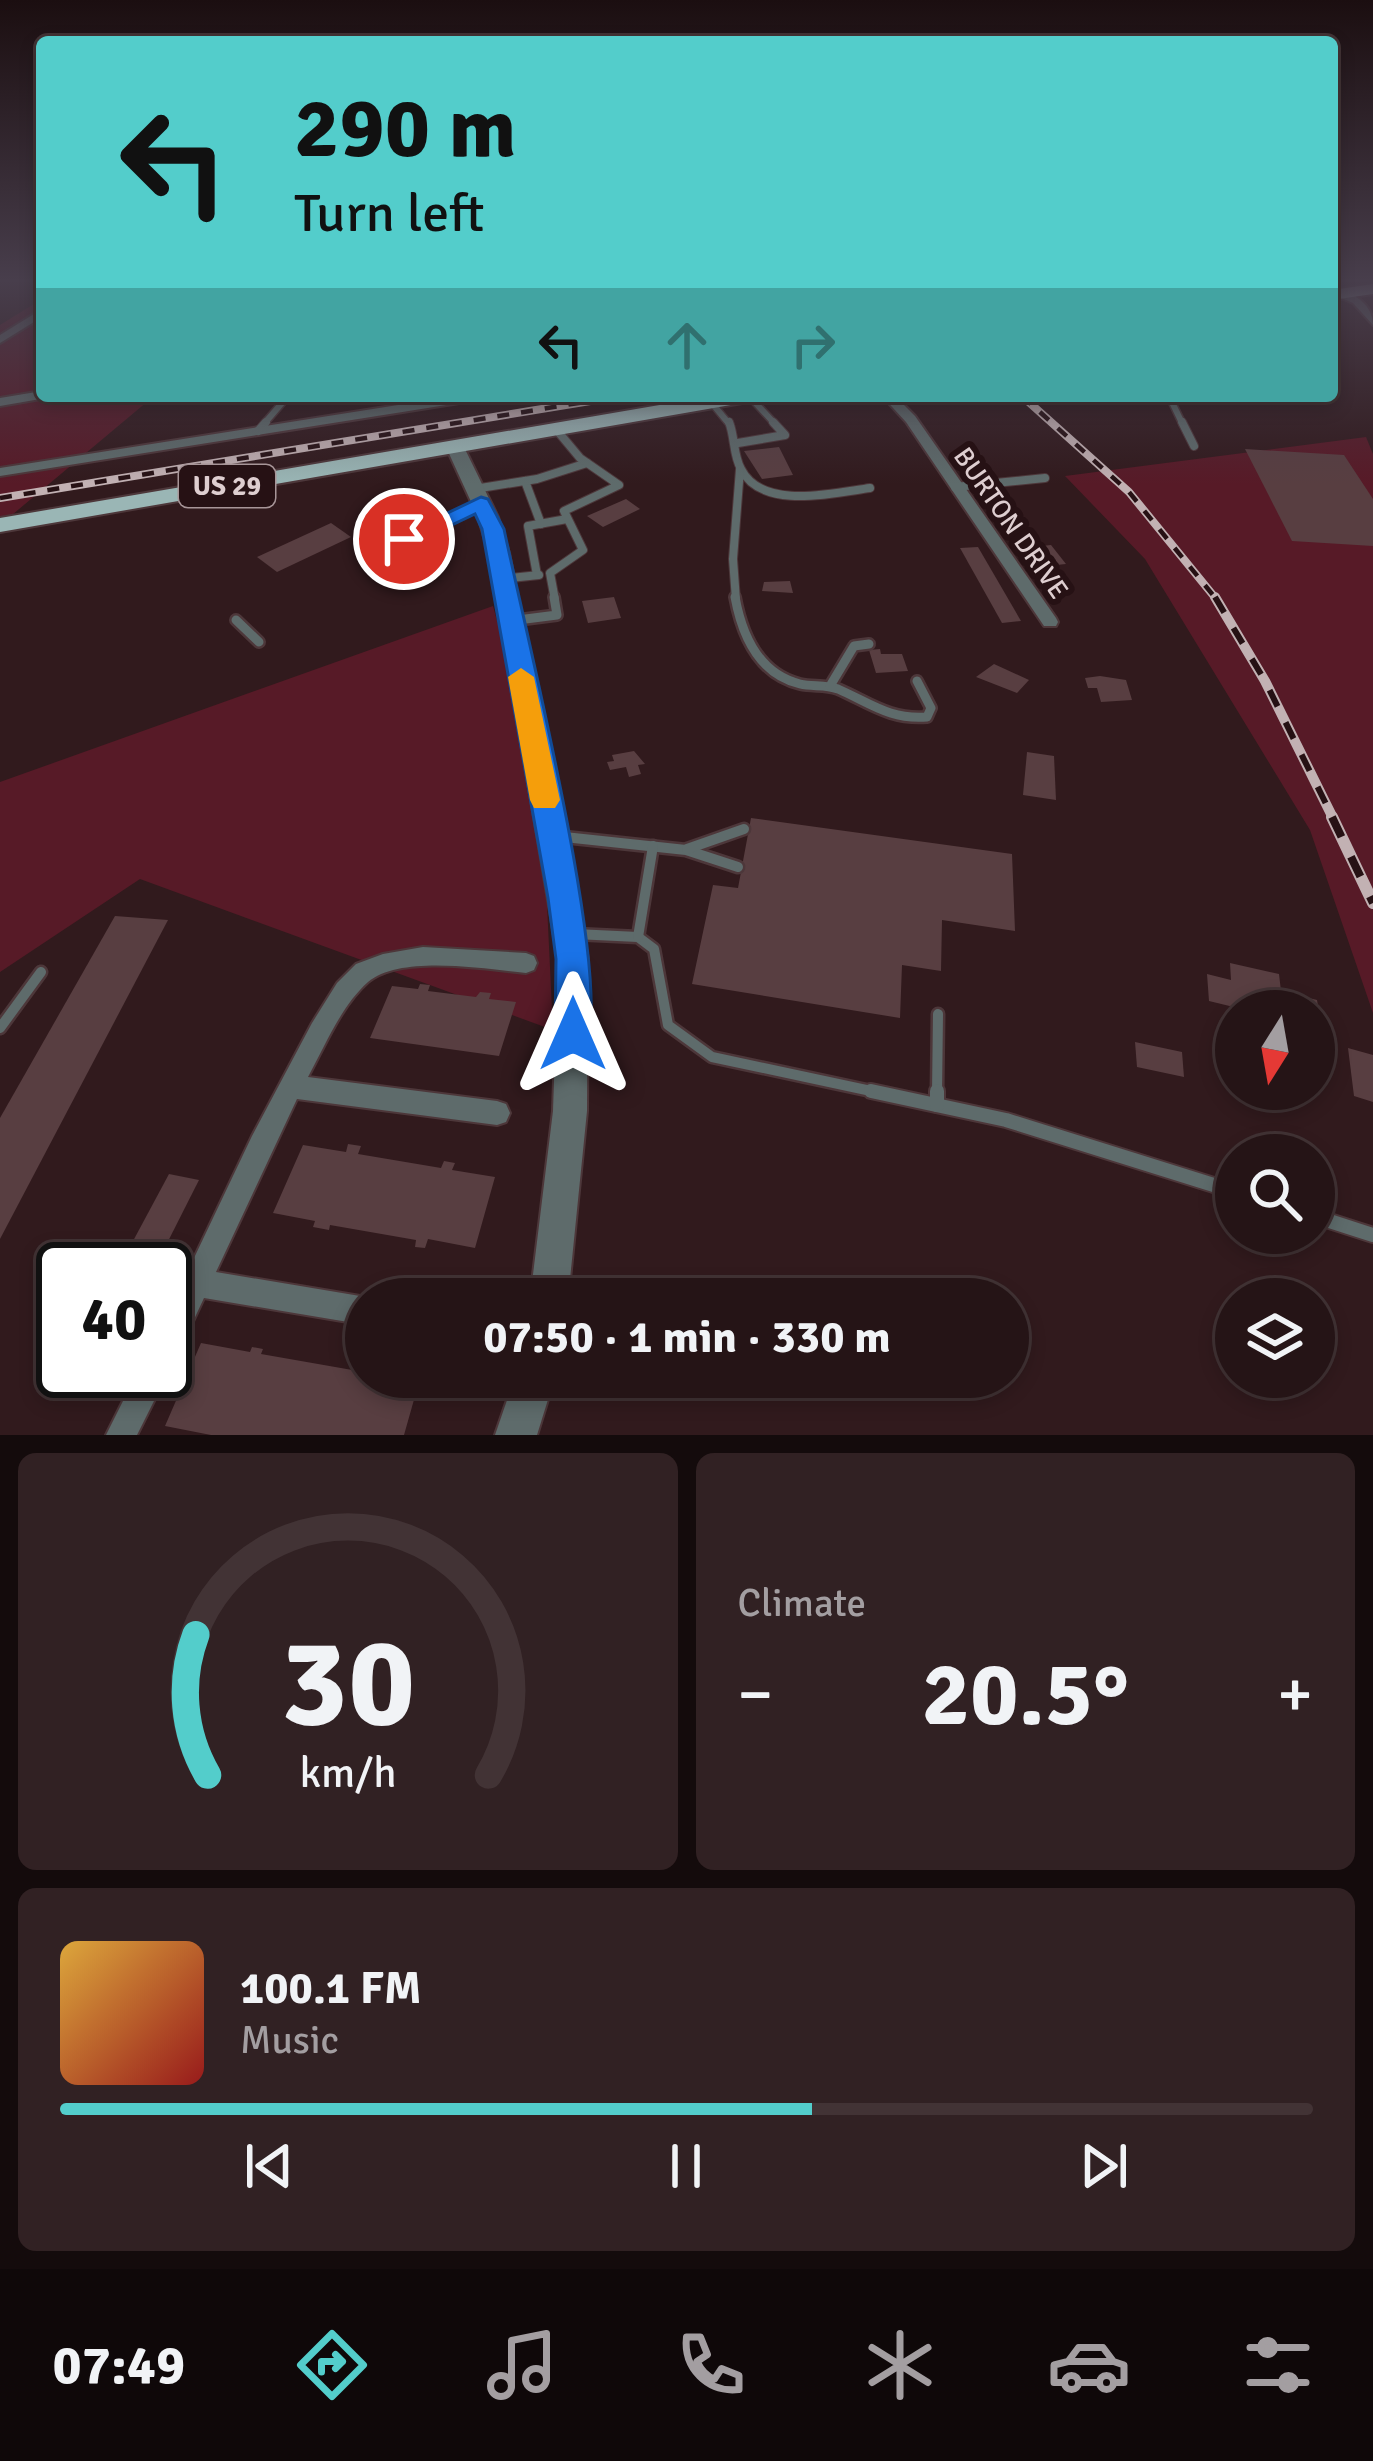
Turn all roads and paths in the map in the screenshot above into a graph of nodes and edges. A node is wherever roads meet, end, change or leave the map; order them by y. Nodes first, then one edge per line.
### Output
1 (36, 396) edge
2 (0, 402) edge
3 (283, 402) edge
4 (440, 402) edge
5 (711, 402) joint
6 (755, 402) edge
7 (894, 402) edge
8 (1172, 402) edge
9 (555, 428) junction
10 (258, 431) junction
11 (738, 443) junction
12 (1194, 446) dead end
13 (454, 447) junction
14 (587, 463) junction
15 (740, 469) junction
16 (0, 472) edge
17 (1045, 478) dead end
18 (525, 482) junction
19 (956, 487) junction
20 (870, 488) dead end
21 (477, 496) junction
22 (567, 519) junction
23 (541, 524) junction
24 (0, 525) edge
25 (395, 566) dead end
26 (550, 573) junction
27 (536, 575) junction
28 (502, 579) junction
29 (236, 620) dead end
30 (510, 621) junction
31 (1050, 622) dead end
32 (259, 642) dead end
33 (868, 644) dead end
34 (917, 681) dead end
35 (830, 686) junction
36 (744, 829) dead end
37 (552, 836) junction
38 (653, 846) junction
39 (686, 850) junction
40 (738, 868) dead end
41 (569, 934) junction
42 (638, 937) junction
43 (526, 963) dead end
44 (41, 972) dead end
45 (17, 1004) junction
46 (0, 1006) edge
47 (938, 1014) dead end
48 (0, 1028) edge
49 (292, 1087) junction
50 (937, 1106) junction
51 (497, 1113) dead end
52 (1215, 1185) edge
53 (1335, 1223) edge
54 (1373, 1235) edge
55 (551, 1278) edge
56 (200, 1283) junction
57 (192, 1298) edge
58 (345, 1307) edge
59 (140, 1398) edge
60 (528, 1398) edge
61 (122, 1435) edge
62 (517, 1435) edge

1 - 2 street
3 - 10 lane
4 - 10 street
5 - 9 main road, US 29
5 - 11 lane
6 - 11 lane
7 - 19 street, BURTON DRIVE
8 - 12 lane
9 - 13 main road, US 29
9 - 14 lane
10 - 16 street
11 - 15 lane
13 - 21 street
13 - 24 main road, US 29
14 - 18 lane
14 - 22 lane
15 - 20 lane
15 - 35 lane
17 - 19 lane
18 - 21 lane
18 - 23 lane
19 - 31 street, BURTON DRIVE
21 - 25 lane
21 - 28 street
22 - 23 lane
22 - 26 lane
23 - 27 lane
26 - 27 lane
26 - 30 lane
27 - 28 lane
28 - 30 street
29 - 32 lane
30 - 37 street
33 - 35 lane
34 - 35 lane
36 - 39 lane
37 - 38 lane
37 - 41 street
38 - 39 lane
38 - 42 lane
39 - 40 lane
41 - 42 lane
41 - 55 street
42 - 50 lane
43 - 49 street
44 - 45 lane
45 - 46 lane
45 - 48 lane
47 - 50 lane
49 - 51 street
49 - 56 street
50 - 52 lane
53 - 54 lane
56 - 57 street
56 - 58 street
59 - 61 street
60 - 62 street

